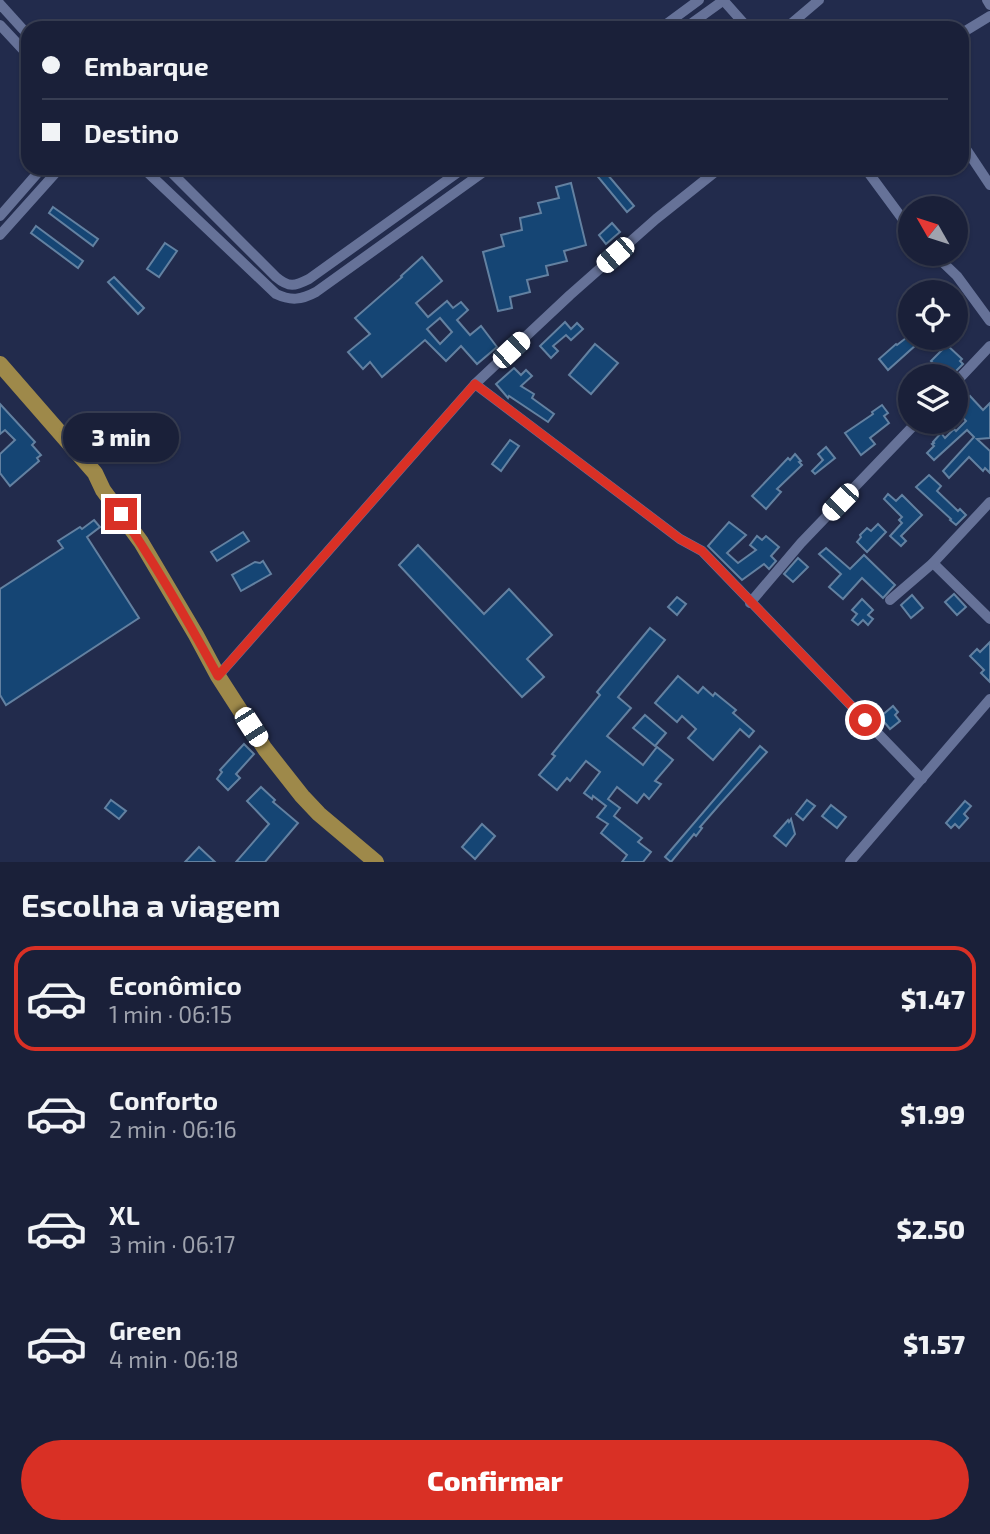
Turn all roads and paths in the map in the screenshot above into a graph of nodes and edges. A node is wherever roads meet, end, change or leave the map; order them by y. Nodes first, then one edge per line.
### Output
1 (699, 0) edge
2 (724, 0) edge
3 (819, 0) edge
4 (987, 0) edge
5 (0, 4) edge
6 (990, 5) edge
7 (990, 16) edge
8 (670, 21) edge
9 (695, 21) edge
10 (742, 21) edge
11 (794, 21) edge
12 (0, 26) edge
13 (21, 28) edge
14 (969, 29) edge
15 (21, 48) edge
16 (969, 154) edge
17 (36, 175) edge
18 (54, 175) edge
19 (150, 175) edge
20 (174, 175) edge
21 (454, 175) edge
22 (479, 175) edge
23 (710, 175) edge
24 (870, 175) edge
25 (990, 185) edge
26 (898, 213) edge
27 (0, 216) edge
28 (0, 235) edge
29 (946, 266) edge
30 (990, 321) edge
31 (990, 346) edge
32 (0, 364) edge
33 (968, 369) edge
34 (475, 384) junction
35 (906, 434) edge
36 (990, 502) edge
37 (933, 563) junction
38 (890, 600) dead end
39 (751, 603) junction
40 (990, 620) edge
41 (218, 676) junction
42 (990, 699) edge
43 (922, 779) junction
44 (376, 862) edge
45 (850, 862) edge

1 - 8 street
2 - 9 street
2 - 10 street
3 - 11 street
4 - 6 street
5 - 13 street
7 - 14 street
12 - 15 street
16 - 25 street
17 - 27 street
18 - 28 street
19 - 22 street
20 - 21 street
23 - 34 street
24 - 26 street
29 - 30 street
31 - 33 street
32 - 41 highway
34 - 39 street
34 - 41 street
35 - 39 street
36 - 37 street
37 - 38 street
37 - 40 street
39 - 43 street
41 - 44 highway
42 - 43 street
43 - 45 street

